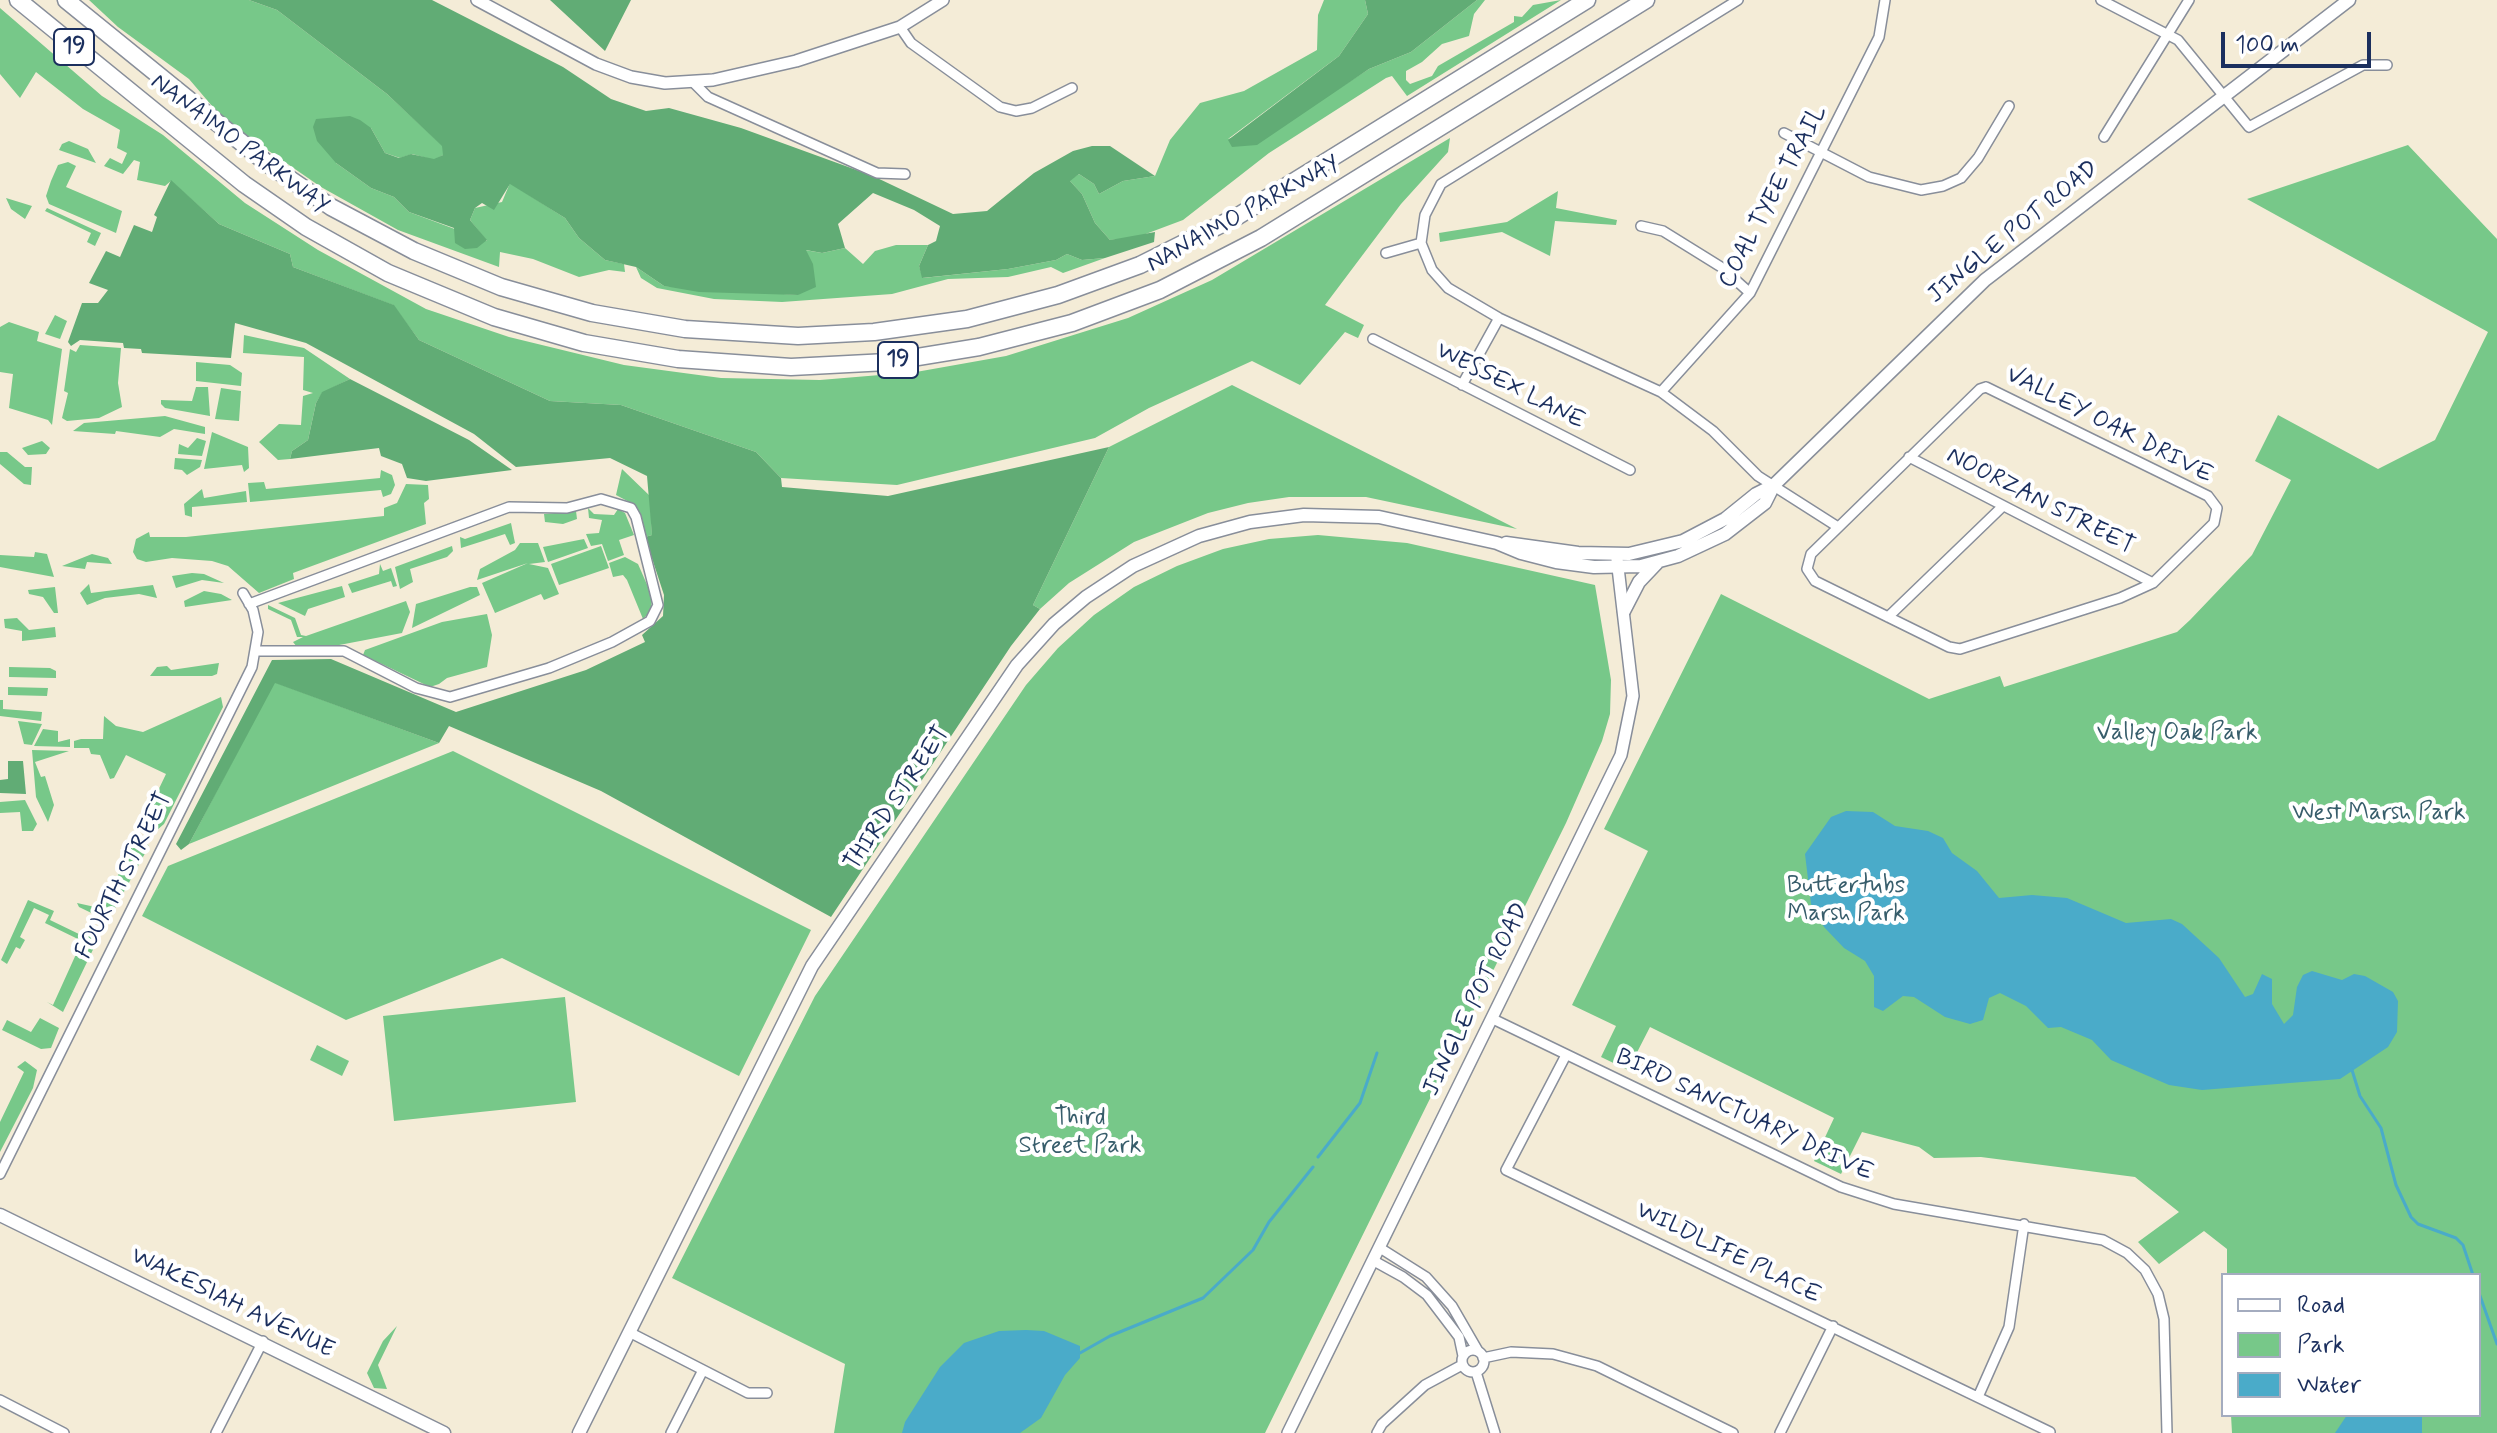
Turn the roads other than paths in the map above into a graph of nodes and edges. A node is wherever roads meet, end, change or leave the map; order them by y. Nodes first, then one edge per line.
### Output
1 (5, 0) edge
2 (18, 0) edge
3 (52, 0) edge
4 (66, 0) edge
5 (74, 0) edge
6 (477, 0) edge
7 (943, 0) edge
8 (1587, 0) edge
9 (1646, 0) edge
10 (1738, 0) edge
11 (1885, 0) edge
12 (2101, 0) edge
13 (2189, 0) edge
14 (2349, 0) edge
15 (92, 22) junction
16 (900, 27) junction
17 (2167, 33) junction
18 (2387, 65) dead end
19 (693, 82) junction
20 (1072, 88) dead end
21 (131, 94) junction
22 (2224, 95) junction
23 (2009, 106) dead end
24 (1784, 133) dead end
25 (2104, 137) dead end
26 (238, 141) junction
27 (1822, 153) junction
28 (905, 174) dead end
29 (1641, 226) dead end
30 (1421, 243) junction
31 (1386, 253) dead end
32 (1750, 293) junction
33 (1499, 318) junction
34 (1373, 339) dead end
35 (1462, 385) junction
36 (1661, 392) junction
37 (1909, 457) junction
38 (1630, 470) dead end
39 (1774, 485) junction
40 (2003, 506) junction
41 (1838, 527) junction
42 (1617, 561) junction
43 (1660, 561) junction
44 (2153, 583) junction
45 (243, 593) dead end
46 (249, 604) junction
47 (1624, 611) junction
48 (1888, 617) junction
49 (257, 651) junction
50 (1493, 1019) junction
51 (1566, 1055) junction
52 (0, 1174) edge
53 (0, 1215) edge
54 (2024, 1224) junction
55 (1380, 1248) junction
56 (1374, 1261) junction
57 (1833, 1326) junction
58 (629, 1332) junction
59 (263, 1341) junction
60 (1481, 1355) junction
61 (1462, 1360) junction
62 (703, 1370) junction
63 (1476, 1372) junction
64 (767, 1393) dead end
65 (1978, 1397) junction
66 (0, 1400) edge
67 (2050, 1432) edge
68 (64, 1433) edge
69 (216, 1433) edge
70 (444, 1433) edge
71 (579, 1433) edge
72 (671, 1433) edge
73 (1288, 1433) edge
74 (1377, 1433) edge
75 (1495, 1433) edge
76 (1733, 1433) edge
77 (1780, 1433) edge
78 (2167, 1433) edge

1 - 21 highway
2 - 21 highway, NANAIMO PARKWAY / 19
3 - 26 highway
4 - 15 highway, NANAIMO PARKWAY / 19
5 - 15 highway
6 - 19 street
7 - 16 street
8 - 26 highway, NANAIMO PARKWAY / 19
9 - 21 highway, NANAIMO PARKWAY / 19
10 - 30 street
11 - 27 street, COAL TYEE TRAIL
12 - 17 street
13 - 17 street
14 - 22 main road, JINGLE POT ROAD
15 - 26 highway, NANAIMO PARKWAY / 19
16 - 19 street
16 - 20 street
17 - 22 street
17 - 25 street
18 - 22 street
19 - 28 street
22 - 39 main road, JINGLE POT ROAD
23 - 27 street
24 - 27 street
27 - 32 street, COAL TYEE TRAIL
29 - 32 street
30 - 31 street
30 - 33 street
32 - 36 street, COAL TYEE TRAIL
33 - 35 street
33 - 36 street
34 - 35 street, WESSEX LANE
35 - 38 street, WESSEX LANE
36 - 39 street
37 - 40 street, NOORZAN STREET
37 - 41 street, VALLEY OAK DRIVE
37 - 44 street, VALLEY OAK DRIVE
39 - 41 street
39 - 42 main road, JINGLE POT ROAD
39 - 43 main road, JINGLE POT ROAD
40 - 44 street, NOORZAN STREET
40 - 48 street
41 - 48 street, VALLEY OAK DRIVE
42 - 43 main road, JINGLE POT ROAD
42 - 47 street, JINGLE POT ROAD
42 - 58 main road, THIRD STREET
43 - 47 main road
44 - 48 street, VALLEY OAK DRIVE
45 - 46 street, FOURTH STREET
46 - 49 street, FOURTH STREET
46 - 49 street
47 - 50 street, JINGLE POT ROAD
49 - 52 street, FOURTH STREET
50 - 51 street, BIRD SANCTUARY DRIVE
50 - 55 street, JINGLE POT ROAD
51 - 54 street, BIRD SANCTUARY DRIVE
51 - 57 street, WILDLIFE PLACE
53 - 59 main road, WAKESIAH AVENUE
54 - 65 street
54 - 78 street, BIRD SANCTUARY DRIVE
55 - 56 street, JINGLE POT ROAD
55 - 60 street
56 - 61 street
56 - 73 street, JINGLE POT ROAD
57 - 65 street, WILDLIFE PLACE
57 - 77 street
58 - 62 street
58 - 71 main road, THIRD STREET
59 - 69 street
59 - 70 main road, WAKESIAH AVENUE
60 - 61 street
60 - 63 street
60 - 76 street
61 - 63 street
61 - 74 street
62 - 64 street
62 - 72 street
63 - 75 street
65 - 67 street, WILDLIFE PLACE
66 - 68 street

